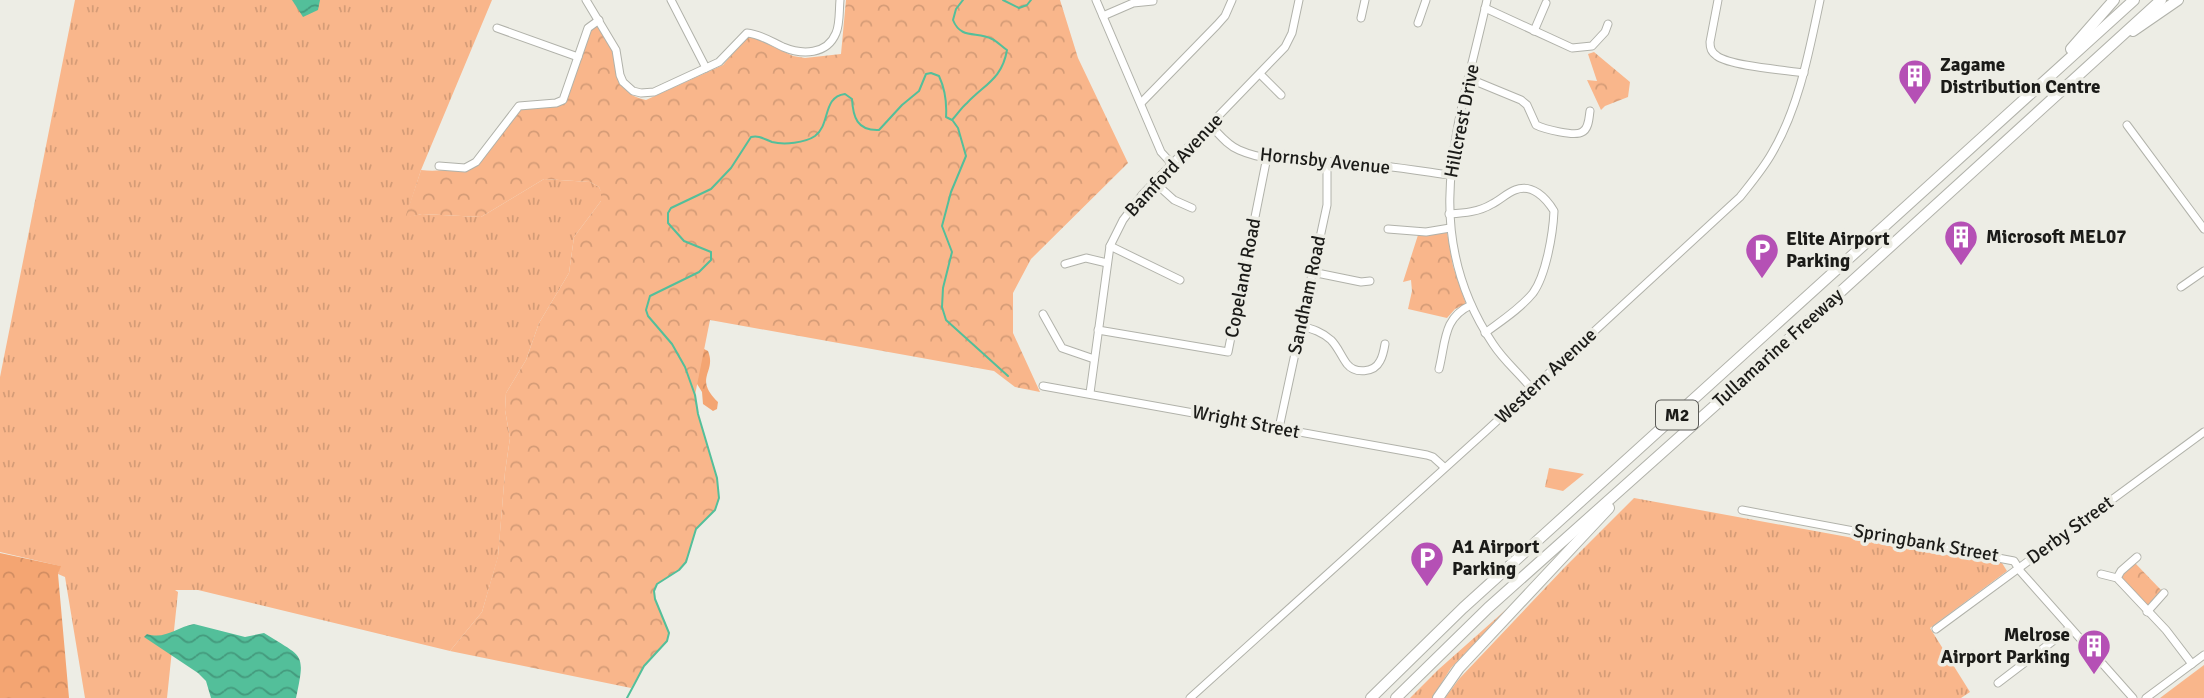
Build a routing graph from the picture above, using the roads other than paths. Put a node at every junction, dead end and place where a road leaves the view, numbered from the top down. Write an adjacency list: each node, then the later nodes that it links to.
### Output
1 (586, 0): 20 (street)
2 (671, 0): 28 (street)
3 (840, 0): 28 (street)
4 (1096, 0): 18 (street)
5 (1232, 0): 33 (street)
6 (1299, 0): 30 (street, Bamford Avenue)
7 (1365, 0): 19 (street)
8 (1426, 0): 21 (street)
9 (1718, 0): 29 (street)
10 (1820, 0): 29 (street, Western Avenue)
11 (2114, 0): 27 (highway)
12 (2134, 0): 27 (highway, Tullamarine Freeway / M2)
13 (2161, 0): 25 (highway, Tullamarine Freeway / M2)
14 (2178, 0): 25 (highway)
15 (1153, 1): 18 (street)
16 (1546, 3): 24 (street)
17 (1486, 4): 24 (street); 31 (street, Hillcrest Drive)
18 (1103, 16): 33 (street)
19 (1361, 18)
20 (599, 20): 26 (street); 28 (street)
21 (1418, 23)
22 (1608, 24): 24 (street)
23 (497, 28): 26 (street)
24 (1534, 31)
25 (2121, 36): 70 (highway, Tullamarine Freeway / M2)
26 (578, 57): 40 (street)
27 (2060, 66): 84 (highway, Tullamarine Freeway / M2)
28 (706, 68)
29 (1804, 73): 65 (street, Western Avenue)
30 (1260, 74): 32 (street); 36 (street, Bamford Avenue)
31 (1470, 79): 34 (street); 41 (street, Hillcrest Drive)
32 (1281, 95)
33 (1141, 103): 39 (street)
34 (1590, 111)
35 (2127, 124): 47 (street)
36 (1210, 125): 37 (street, Hornsby Avenue); 39 (street, Bamford Avenue)
37 (1267, 157): 38 (street, Hornsby Avenue); 59 (street, Copeland Road)
38 (1327, 162): 41 (street, Hornsby Avenue); 52 (street, Sandham Road)
39 (1171, 164): 42 (street, Bamford Avenue)
40 (439, 166)
41 (1450, 175): 44 (street, Hillcrest Drive)
42 (1154, 182): 43 (street); 48 (street, Bamford Avenue)
43 (1192, 208)
44 (1449, 214): 45 (street, Hillcrest Drive); 60 (street)
45 (1450, 228): 46 (street); 56 (street, Hillcrest Drive)
46 (1388, 229)
47 (2204, 229)
48 (1110, 246): 49 (street, Bamford Avenue); 53 (street)
49 (1107, 263): 50 (street); 59 (street, Bamford Avenue)
50 (1065, 264)
51 (2204, 271): 55 (street)
52 (1312, 272): 54 (street); 58 (street, Sandham Road)
53 (1180, 280)
54 (1370, 281)
55 (2181, 287)
56 (1471, 305): 60 (street, Hillcrest Drive); 63 (street)
57 (1043, 314): 62 (street)
58 (1301, 326): 61 (street); 67 (street, Sandham Road)
59 (1098, 330): 62 (street, Bamford Avenue)
60 (1485, 333): 65 (street, Hillcrest Drive)
61 (1385, 344)
62 (1094, 359): 66 (street, Bamford Avenue)
63 (1439, 369)
64 (1043, 386): 66 (street, Wright Street)
65 (1531, 388): 69 (street, Western Avenue)
66 (1090, 393): 67 (street, Wright Street)
67 (1279, 428): 69 (street, Wright Street)
68 (2204, 432): 73 (street, Derby Street)
69 (1444, 467): 83 (street, Western Avenue)
70 (1646, 467): 85 (highway, Tullamarine Freeway / M2); 86 (highway)
71 (1742, 510): 73 (street, Springbank Street)
72 (2137, 557): 75 (street)
73 (2019, 568): 78 (street, Springbank Street); 79 (street, Derby Street)
74 (2101, 574): 75 (street)
75 (2117, 578): 77 (street)
76 (2164, 593): 77 (street)
77 (2147, 612): 81 (street)
78 (2070, 628): 82 (street); 87 (street, Springbank Street)
79 (1936, 629)
80 (2204, 655): 81 (street)
81 (2192, 664): 88 (street)
82 (1998, 683)
83 (1190, 698)
84 (1371, 698)
85 (1397, 698)
86 (1438, 698)
87 (2133, 698)
88 (2146, 698)

